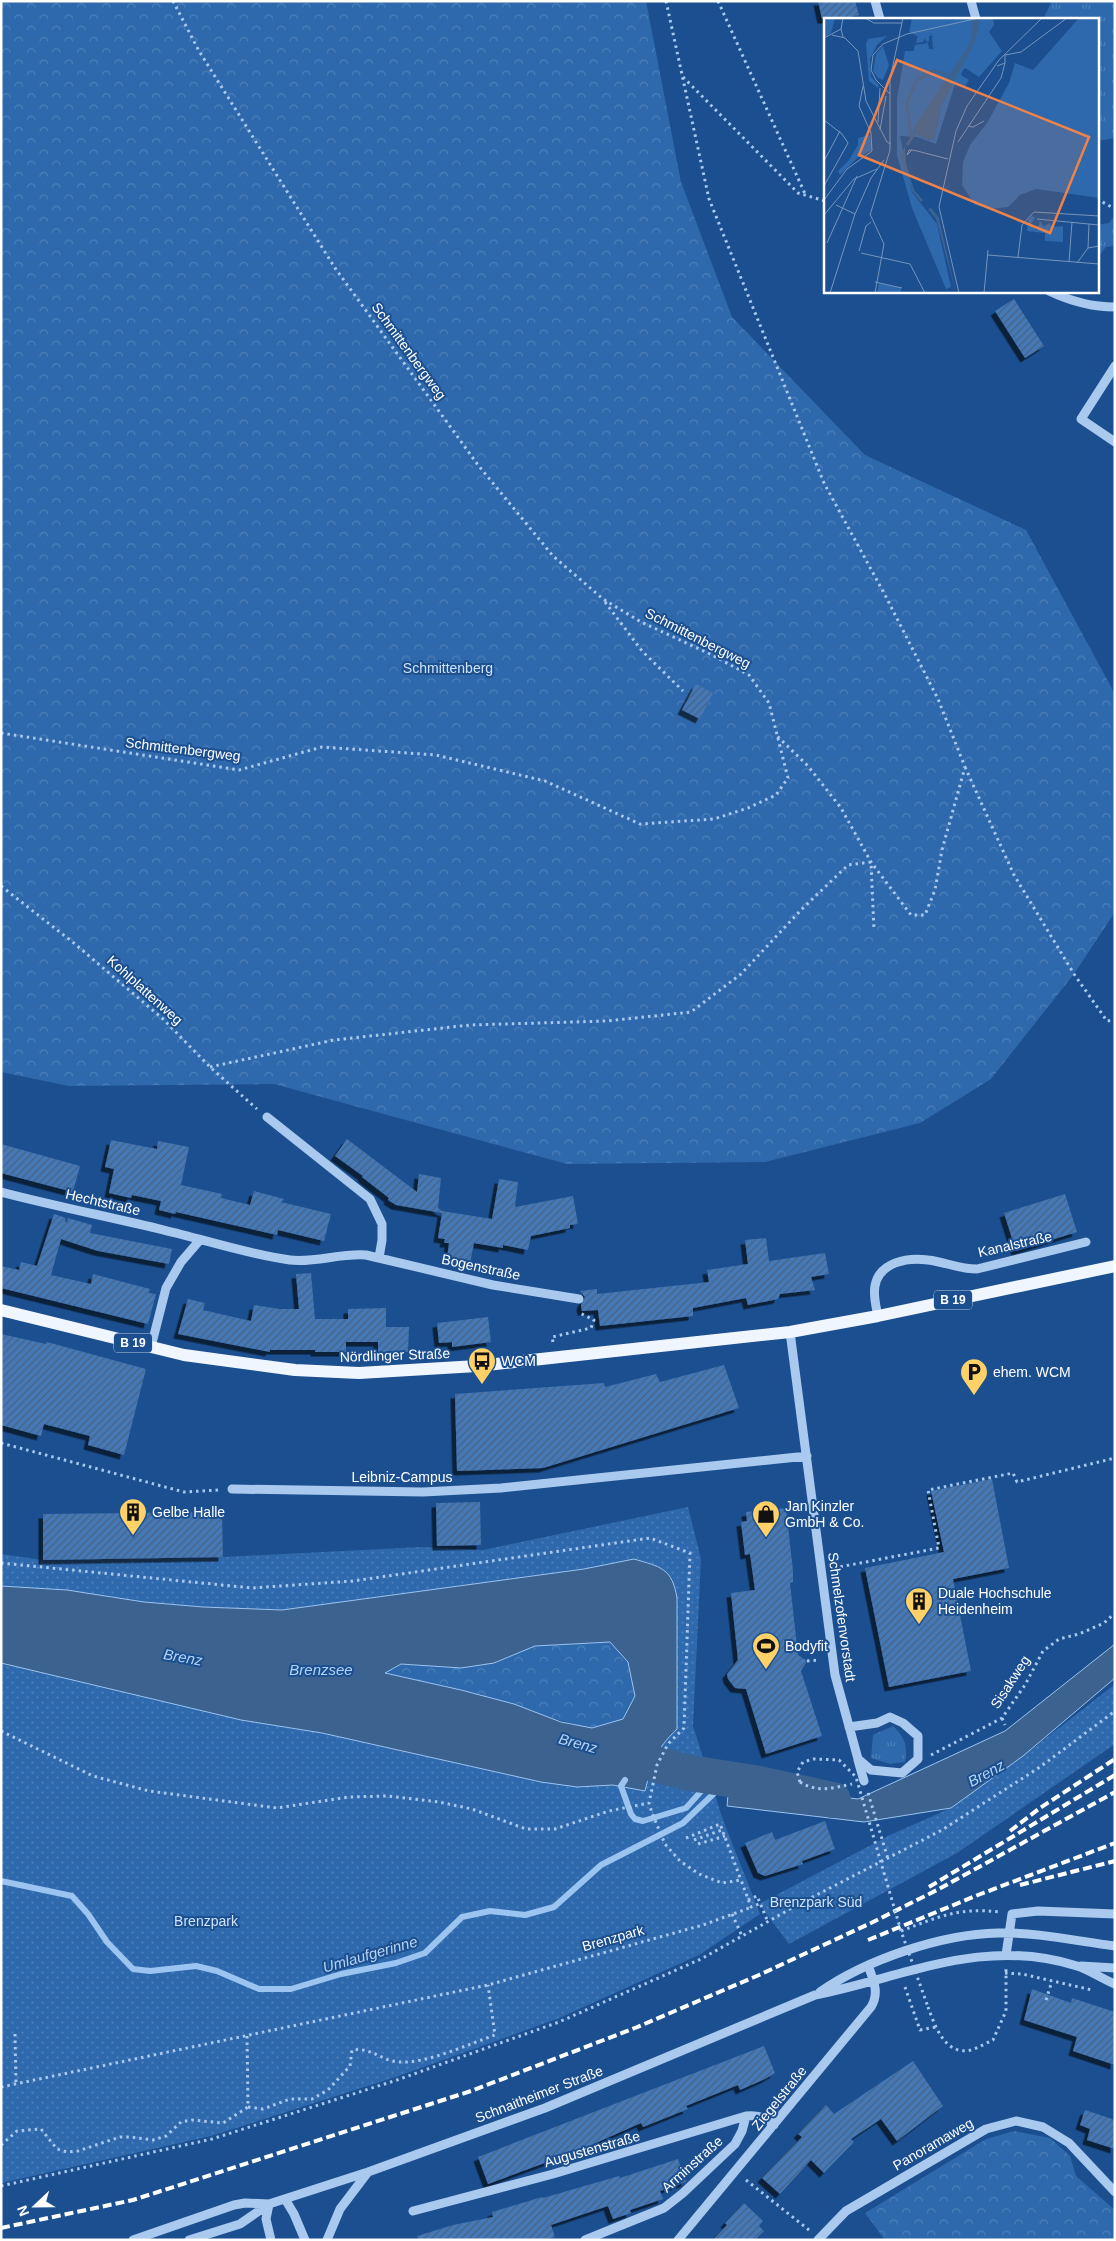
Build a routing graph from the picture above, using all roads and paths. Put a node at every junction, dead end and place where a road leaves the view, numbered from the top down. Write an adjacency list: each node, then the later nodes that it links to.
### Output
1 (173, 1): 17 (path, Schmittenbergweg)
2 (666, 1): 8 (path)
3 (718, 1): 9 (path)
4 (875, 1): 6 (street)
5 (971, 1): 7 (street)
6 (880, 18)
7 (976, 18)
8 (683, 77): 9 (path); 21 (path)
9 (806, 196): 10 (path)
10 (824, 200)
11 (1098, 200): 12 (path)
12 (1115, 209)
13 (1052, 292): 14 (street)
14 (1115, 307)
15 (1115, 366): 16 (street)
16 (1115, 442)
17 (603, 599): 18 (path); 20 (path, Schmittenbergweg)
18 (683, 691)
19 (1, 733): 20 (path, Schmittenbergweg)
20 (777, 735): 22 (path)
21 (965, 766): 22 (path); 25 (path)
22 (871, 862): 24 (path); 26 (path)
23 (1, 886): 26 (path, Kohlplattenweg)
24 (874, 930)
25 (1115, 1020)
26 (210, 1067): 27 (path, Kohlplattenweg)
27 (267, 1117): 31 (street)
28 (1, 1192): 29 (street, Hechtstraße)
29 (199, 1241): 31 (street, Bogenstraße); 39 (street)
30 (1086, 1242): 36 (street, Kanalstraße)
31 (379, 1258): 33 (street, Bogenstraße)
32 (1115, 1266): 36 (main road, B 19)
33 (579, 1299)
34 (1, 1310): 39 (main road, Nördlinger Straße / B 19)
35 (576, 1311): 38 (path)
36 (878, 1316): 37 (main road, B 19)
37 (790, 1332): 39 (main road, Nördlinger Straße / B 19); 41 (street, Schmelzofenvorstadt)
38 (552, 1337)
39 (152, 1347)
40 (1, 1443): 43 (path)
41 (807, 1456): 43 (street, Leibniz-Campus); 47 (street, Schmelzofenvorstadt)
42 (1115, 1458): 44 (path)
43 (232, 1489)
44 (939, 1548): 45 (path); 47 (path)
45 (940, 1553)
46 (1, 1563): 59 (path)
47 (821, 1570): 52 (street, Schmelzofenvorstadt)
48 (1115, 1613): 50 (path, Sisakweg)
49 (1115, 1712): 65 (path)
50 (1002, 1718): 51 (path); 55 (path, Sisakweg)
51 (1005, 1725)
52 (849, 1727): 54 (street, Schmelzofenvorstadt); 55 (street)
53 (1, 1731): 59 (path)
54 (858, 1759): 55 (street); 56 (street, Schmelzofenvorstadt)
55 (918, 1759)
56 (864, 1782)
57 (838, 1787): 73 (path, bridge)
58 (868, 1794): 65 (path)
59 (649, 1803): 66 (path)
60 (722, 1830): 61 (path); 62 (path); 63 (path)
61 (725, 1836): 64 (path); 66 (path)
62 (686, 1838)
63 (694, 1840)
64 (698, 1844)
65 (888, 1860): 72 (path)
66 (741, 1880): 67 (path)
67 (748, 1900): 68 (path); 68 (path)
68 (760, 1904): 70 (path, Brenzpark); 72 (path)
69 (999, 1912): 73 (path)
70 (732, 1914): 75 (path); 85 (path, Brenzpark)
71 (1115, 1914): 74 (street)
72 (768, 1922): 75 (path)
73 (901, 1931): 90 (path, bridge)
74 (1010, 1933): 76 (street, Schnaitheimer Straße); 77 (street); 78 (street, Schnaitheimer Straße)
75 (742, 1936): 101 (path)
76 (1115, 1946)
77 (1006, 1955): 79 (street, Schnaitheimer Straße); 81 (path); 82 (street, Schnaitheimer Straße)
78 (868, 1965): 82 (street, Ziegelstraße); 87 (street, Schnaitheimer Straße)
79 (1078, 1966): 80 (street); 84 (street, Schnaitheimer Straße)
80 (1115, 1968)
81 (1005, 1973): 83 (path); 90 (path)
82 (874, 1981): 87 (street, Schnaitheimer Straße); 97 (street, Ziegelstraße)
83 (1052, 1981): 86 (path); 88 (path)
84 (1115, 1984)
85 (488, 1985): 92 (path, Brenzpark); 95 (path)
86 (1099, 1992)
87 (815, 1996): 99 (street, Schnaitheimer Straße)
88 (1046, 2000)
89 (911, 2004): 90 (path)
90 (936, 2027)
91 (15, 2034): 93 (path)
92 (247, 2035): 93 (path, Brenzpark); 95 (path)
93 (16, 2084): 94 (path, Brenzpark)
94 (1, 2087)
95 (248, 2107): 98 (path)
96 (746, 2116): 97 (street, Augustenstraße); 105 (street, Augustenstraße); 112 (street, Arminstraße)
97 (774, 2126): 100 (street, Ziegelstraße)
98 (1, 2145)
99 (368, 2172): 103 (street, Schnaitheimer Straße); 111 (street)
100 (736, 2172): 106 (path); 113 (street, Ziegelstraße)
101 (1, 2186)
102 (1115, 2192): 114 (street, Panoramaweg)
103 (284, 2199): 104 (street, Schnaitheimer Straße); 110 (street)
104 (269, 2204): 107 (street, Schnaitheimer Straße); 108 (street, Schnaitheimer Straße); 109 (street)
105 (413, 2211)
106 (809, 2230)
107 (133, 2240)
108 (189, 2240)
109 (270, 2240)
110 (305, 2240)
111 (327, 2240)
112 (585, 2240)
113 (678, 2240)
114 (818, 2240)

